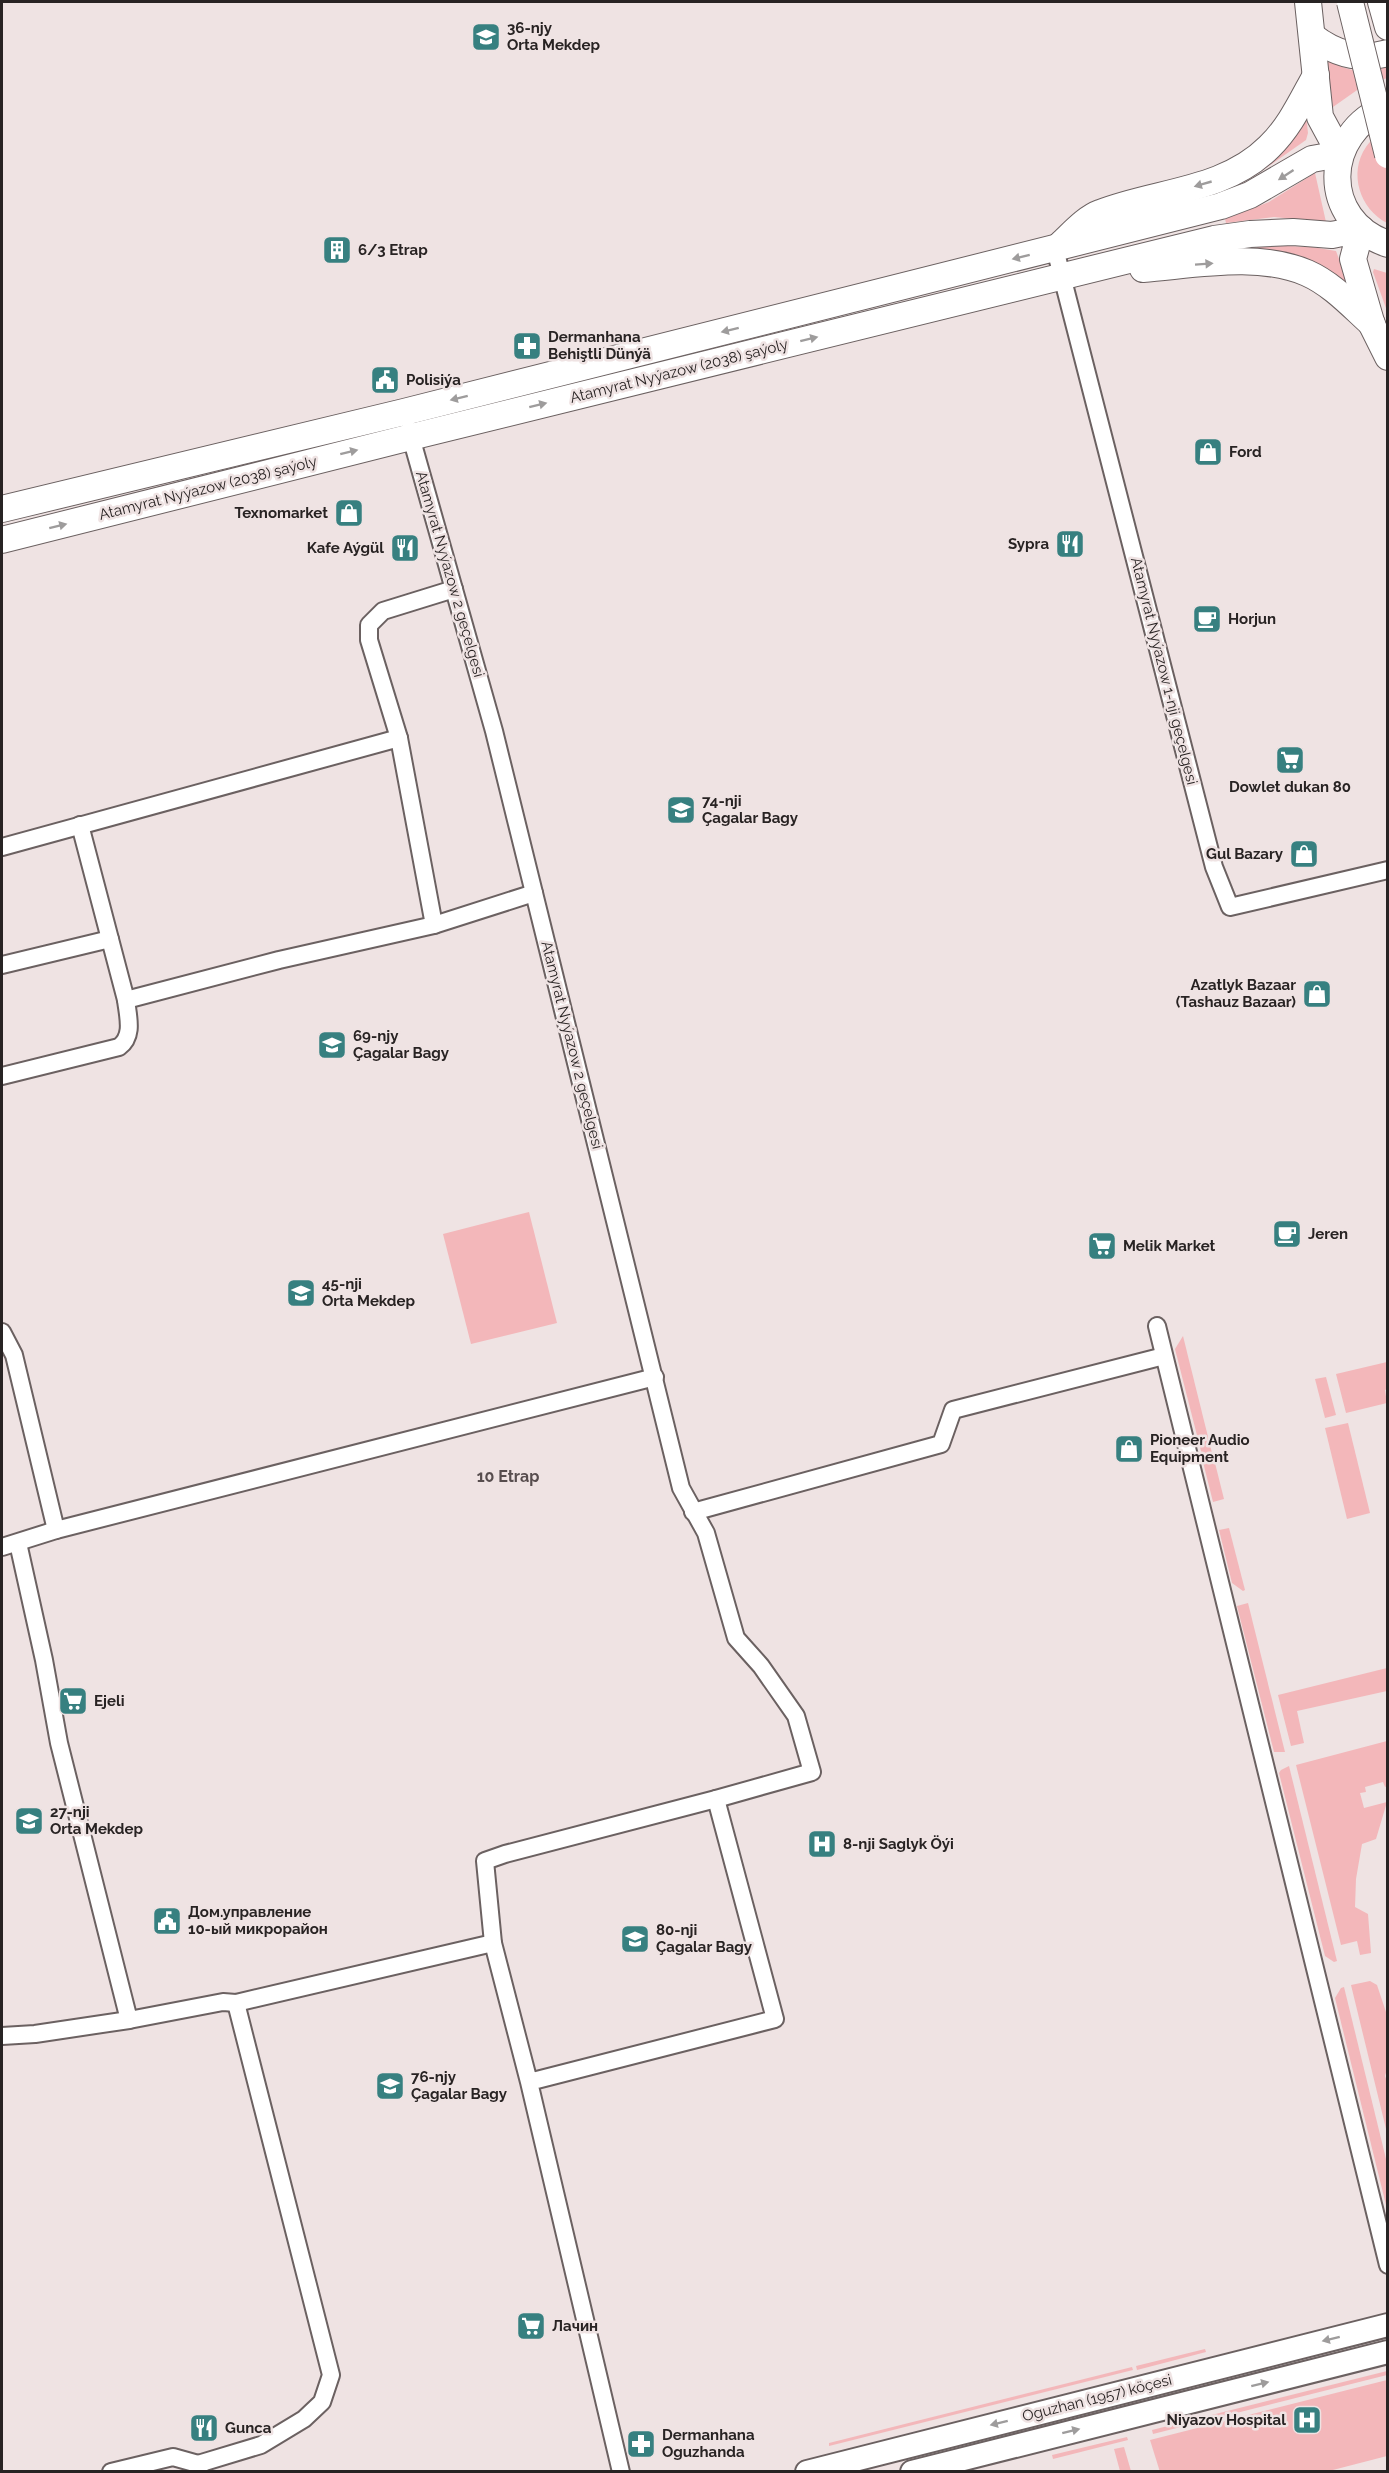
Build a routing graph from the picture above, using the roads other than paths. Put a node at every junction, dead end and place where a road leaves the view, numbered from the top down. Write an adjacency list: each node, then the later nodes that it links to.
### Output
1 (1308, 2): 5 (main road)
2 (1350, 2): 10 (main road, bridge)
3 (1381, 2): 4 (main road)
4 (1388, 27)
5 (1312, 36): 6 (main road); 7 (main road)
6 (1388, 53)
7 (1316, 75): 9 (main road); 13 (main road, one-way to 13)
8 (1388, 107): 9 (main road)
9 (1340, 154): 11 (main road); 13 (main road, Atamyrat Nyýazow (2038) şaýoly, one-way to 13)
10 (1388, 155)
11 (1361, 229): 12 (main road); 14 (main road, Atamyrat Nyýazow (2038) şaýoly); 15 (main road)
12 (1388, 244)
13 (1055, 249): 14 (street); 16 (main road, Atamyrat Nyýazow (2038) şaýoly, one-way to 16)
14 (1062, 276): 15 (main road, one-way to 15); 17 (main road, Atamyrat Nyýazow (2038) şaýoly, one-way to 14); 24 (street, Atamyrat Nyýazow 1-nji geçelgesi)
15 (1383, 342)
16 (404, 412): 17 (street, Atamyrat Nyýazow 2 geçelgesi); 18 (main road, Atamyrat Nyýazow (2038) şaýoly)
17 (411, 437): 19 (main road, Atamyrat Nyýazow (2038) şaýoly, one-way to 17); 20 (street, Atamyrat Nyýazow 2 geçelgesi)
18 (2, 509)
19 (2, 540)
20 (454, 589): 21 (street); 25 (street, Atamyrat Nyýazow 2 geçelgesi)
21 (399, 738): 22 (street); 26 (street)
22 (80, 825): 23 (street); 27 (street)
23 (2, 847)
24 (1388, 870)
25 (534, 893): 26 (street); 34 (street, Atamyrat Nyýazow 2 geçelgesi)
26 (434, 925): 29 (street)
27 (110, 939): 28 (street); 29 (street)
28 (2, 965)
29 (126, 1000): 30 (street)
30 (2, 1076)
31 (1157, 1326): 33 (street)
32 (3, 1339): 36 (street)
33 (1164, 1356): 35 (street); 45 (street)
34 (655, 1377): 35 (street, Atamyrat Nyýazow 2 geçelgesi); 36 (street)
35 (693, 1512): 39 (street, Atamyrat Nyýazow 2 geçelgesi)
36 (56, 1530): 37 (street)
37 (18, 1543): 38 (street); 42 (street)
38 (2, 1547)
39 (716, 1799): 40 (street); 44 (street)
40 (493, 1943): 41 (street); 44 (street)
41 (236, 2002): 42 (street); 48 (street)
42 (129, 2020): 43 (street)
43 (2, 2036)
44 (529, 2082): 50 (street)
45 (1388, 2265)
46 (1388, 2325): 51 (main road, Oguzhan (1957) köçesi, one-way to 51)
47 (1388, 2352): 52 (main road, Oguzhan (1957) köçesi, one-way to 47)
48 (199, 2468): 49 (street)
49 (111, 2472)
50 (621, 2472)
51 (807, 2472)
52 (912, 2472)

